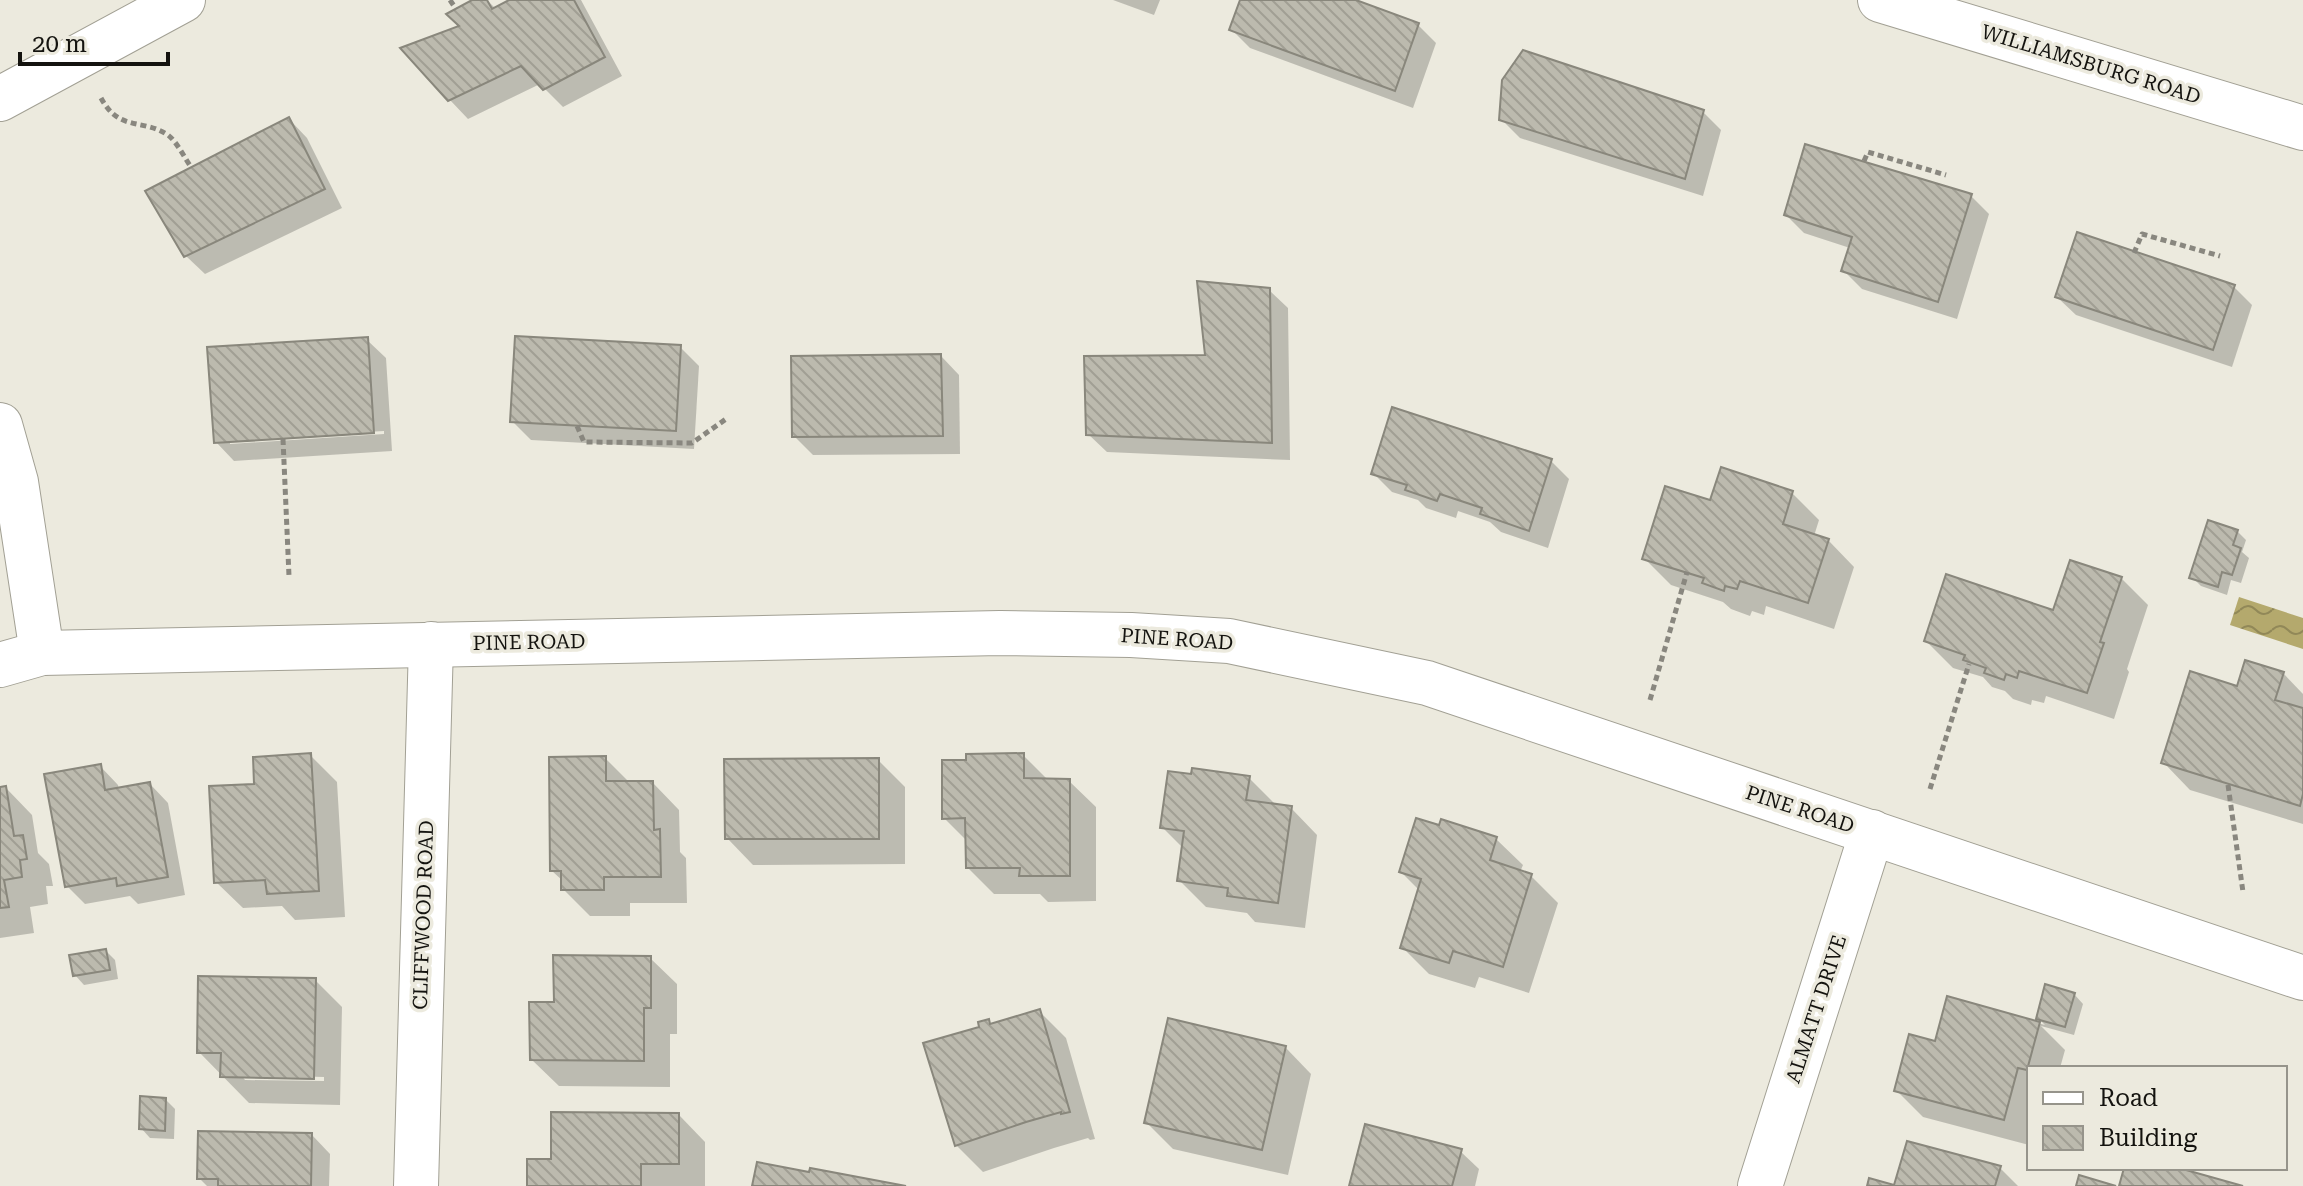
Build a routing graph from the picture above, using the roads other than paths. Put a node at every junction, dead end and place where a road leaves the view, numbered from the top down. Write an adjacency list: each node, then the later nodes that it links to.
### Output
1 (183, 0): 3 (street)
2 (1880, 0): 4 (street, WILLIAMSBURG ROAD)
3 (0, 99)
4 (2303, 128)
5 (0, 425): 7 (street)
6 (431, 644): 7 (street, PINE ROAD); 9 (street, PINE ROAD); 11 (street, CLIFFWOOD ROAD)
7 (42, 653): 8 (street, PINE ROAD)
8 (0, 665)
9 (1872, 832): 10 (street, PINE ROAD); 12 (street, ALMATT DRIVE)
10 (2303, 978)
11 (416, 1186)
12 (1760, 1186)

